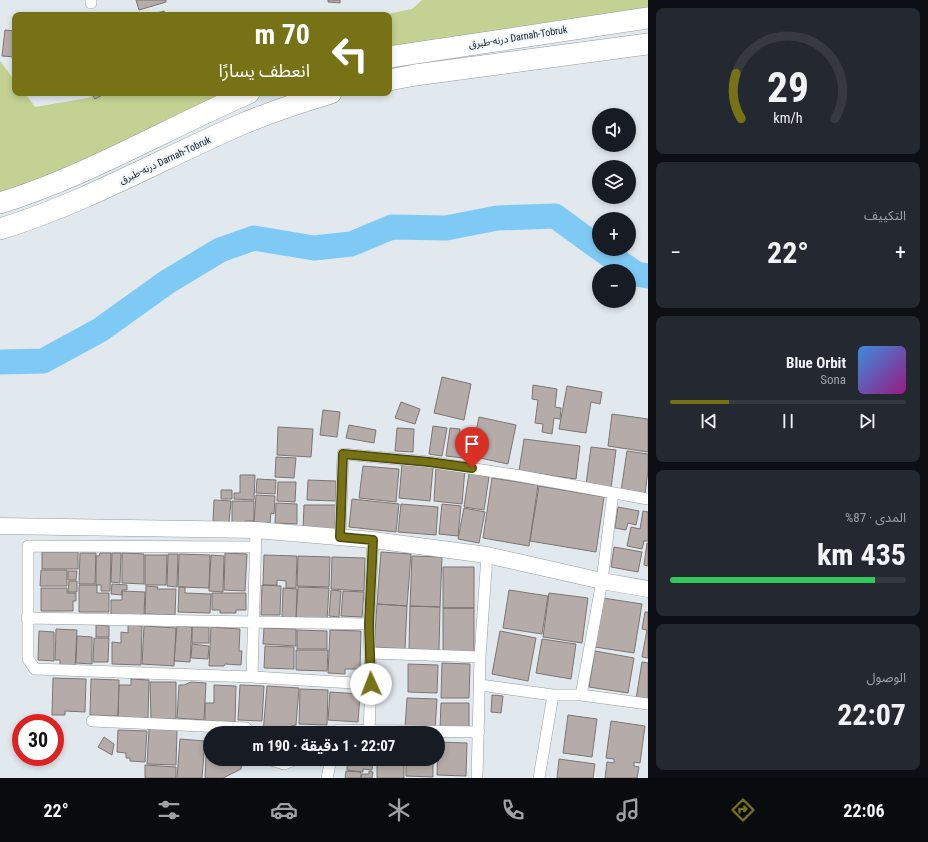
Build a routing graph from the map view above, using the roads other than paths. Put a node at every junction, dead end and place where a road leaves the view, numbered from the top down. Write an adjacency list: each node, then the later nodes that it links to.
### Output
1 (648, 18): 3 (highway, درنه-طبرق Darnah-Tobruk)
2 (648, 44): 4 (highway)
3 (392, 57)
4 (392, 79)
5 (242, 96): 7 (highway)
6 (321, 96): 8 (highway, درنه-طبرق Darnah-Tobruk)
7 (0, 203)
8 (0, 228)
9 (613, 493): 10 (street); 13 (street); 17 (street)
10 (648, 499)
11 (0, 526): 12 (street)
12 (256, 530): 13 (street); 15 (street)
13 (340, 537): 14 (street)
14 (373, 540): 16 (street); 21 (street)
15 (256, 547): 19 (street); 20 (street)
16 (487, 555): 17 (street); 23 (street)
17 (602, 581): 18 (street); 28 (street)
18 (648, 589)
19 (27, 618): 20 (street); 24 (street)
20 (253, 622): 21 (street); 24 (street)
21 (369, 624): 22 (street)
22 (370, 653): 23 (street); 25 (street)
23 (480, 657): 26 (street)
24 (252, 677): 25 (street)
25 (371, 684): 32 (street)
26 (480, 685): 27 (street); 34 (street)
27 (553, 695): 28 (street); 38 (street)
28 (581, 696): 29 (street)
29 (648, 704)
30 (92, 721): 31 (street)
31 (203, 726)
32 (369, 726)
33 (445, 731): 34 (street)
34 (479, 732): 37 (street)
35 (330, 766): 36 (street)
36 (327, 778)
37 (477, 778)
38 (539, 778)

